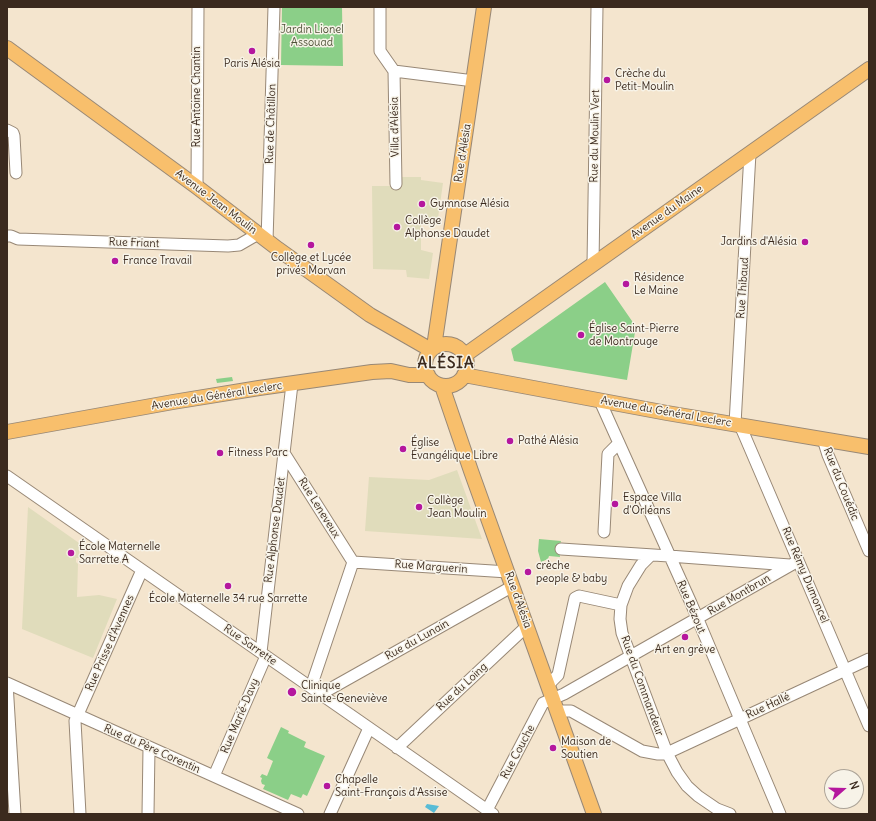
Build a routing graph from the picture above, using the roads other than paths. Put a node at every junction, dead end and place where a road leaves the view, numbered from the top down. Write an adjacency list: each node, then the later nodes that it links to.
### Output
1 (198, 7): 14 (street, Rue Antoine Chantin)
2 (274, 7): 16 (street, Rue de Châtillon)
3 (380, 7): 8 (street)
4 (484, 7): 9 (main road, Rue d'Alésia)
5 (597, 7): 17 (street, Rue du Moulin Vert)
6 (7, 48): 14 (main road, Avenue Jean Moulin)
7 (869, 69): 11 (main road, Avenue du Maine)
8 (394, 71): 9 (street); 13 (street, Villa d'Alésia)
9 (474, 81): 18 (main road, Rue d'Alésia)
10 (7, 130): 12 (street)
11 (750, 153): 17 (main road, Avenue du Maine); 25 (street, Rue Thibaud)
12 (16, 173)
13 (396, 184)
14 (197, 187): 16 (main road, Avenue Jean Moulin)
15 (7, 236): 16 (street, Rue Friant)
16 (262, 237): 18 (main road, Avenue Jean Moulin)
17 (593, 264): 19 (main road, Avenue du Maine)
18 (432, 348): 19 (main road); 20 (main road)
19 (465, 355): 21 (main road)
20 (428, 376): 22 (main road, Avenue du Général Leclerc); 23 (main road)
21 (464, 376): 23 (main road); 24 (main road, Avenue du Général Leclerc)
22 (292, 384): 26 (main road, Avenue du Général Leclerc); 30 (street, Rue Alphonse Daudet)
23 (442, 386): 40 (main road, Rue d'Alésia)
24 (600, 401): 25 (main road, Avenue du Général Leclerc); 28 (street, Rue Bézout)
25 (738, 424): 27 (main road, Avenue du Général Leclerc); 38 (street, Rue Rémy Dumoncel)
26 (7, 432)
27 (823, 439): 29 (main road, Avenue du Général Leclerc); 34 (street, Rue du Couédic)
28 (619, 443): 32 (street); 36 (street, Rue Bézout)
29 (869, 447)
30 (284, 454): 37 (street, Rue Leneveux); 45 (street, Rue Alphonse Daudet)
31 (7, 476): 39 (street, Rue Sarrette)
32 (604, 532)
33 (561, 549): 35 (street)
34 (869, 551)
35 (651, 555): 36 (street); 42 (street, Rue du Commandeur)
36 (669, 556): 38 (street); 43 (street, Rue Bézout)
37 (353, 562): 40 (street, Rue Marguerin); 51 (street)
38 (794, 563): 43 (street, Rue Montbrun); 48 (street, Rue Rémy Dumoncel)
39 (142, 570): 45 (street, Rue Sarrette); 54 (street, Rue Prisse d'Avennes)
40 (508, 572): 41 (main road, Rue d'Alésia)
41 (513, 586): 44 (main road, Rue d'Alésia); 52 (street, Rue du Lunain)
42 (621, 605): 46 (street, Rue du Commandeur); 50 (street)
43 (696, 619): 46 (street, Rue Montbrun); 55 (street, Rue Bézout)
44 (527, 626): 50 (main road, Rue d'Alésia); 59 (street, Rue du Loing)
45 (263, 654): 51 (street, Rue Sarrette); 61 (street, Rue Marié-Davy)
46 (630, 656): 53 (street, Rue Montbrun); 60 (street, Rue du Commandeur)
47 (869, 659): 48 (street, Rue Hallé)
48 (846, 670): 55 (street, Rue Hallé); 56 (street, Rue Rémy Dumoncel)
49 (7, 683): 54 (street, Rue du Père Corentin); 63 (street)
50 (548, 685): 53 (main road, Rue d'Alésia)
51 (311, 687): 52 (street, Rue Sarrette)
52 (321, 694): 57 (street, Rue Sarrette)
53 (555, 705): 60 (street); 62 (street, Rue Couche); 68 (main road, Rue d'Alésia)
54 (78, 715): 58 (street, Rue du Père Corentin); 64 (street, Rue Prisse d'Avennes)
55 (739, 720): 60 (street, Rue Hallé); 70 (street, Rue Bézout)
56 (869, 726)
57 (369, 728): 59 (street, Rue Sarrette); 67 (street)
58 (149, 748): 61 (street, Rue du Père Corentin); 65 (street)
59 (397, 748): 62 (street, Rue Sarrette)
60 (667, 753): 69 (street, Rue du Commandeur)
61 (214, 776): 66 (street, Rue du Père Corentin)
62 (490, 812)
63 (15, 814)
64 (80, 814)
65 (148, 814)
66 (298, 814)
67 (330, 814)
68 (594, 814)
69 (730, 814)
70 (780, 814)

